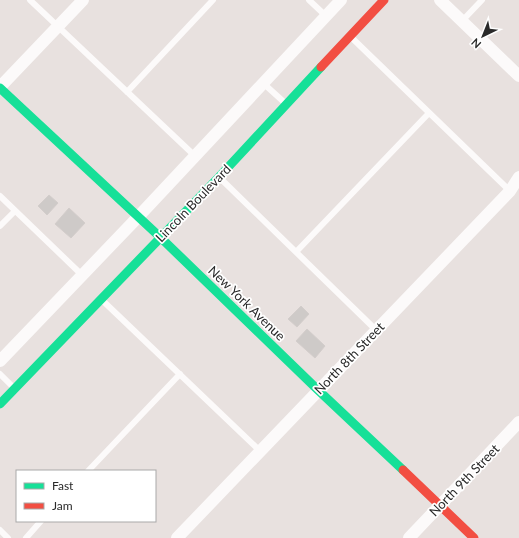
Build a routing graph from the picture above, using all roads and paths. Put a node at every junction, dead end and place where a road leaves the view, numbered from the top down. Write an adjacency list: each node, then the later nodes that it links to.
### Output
1 (30, 0): 11 (lane)
2 (82, 0): 11 (street)
3 (213, 0): 16 (lane)
4 (309, 0): 9 (lane)
5 (341, 0): 9 (street)
6 (384, 0): 12 (street, Lincoln Boulevard)
7 (440, 0): 10 (street)
8 (482, 0): 10 (lane)
9 (326, 16): 14 (street)
10 (462, 21): 13 (street)
11 (58, 26): 15 (street); 16 (lane)
12 (350, 36): 17 (street, Lincoln Boulevard); 18 (lane)
13 (519, 76)
14 (263, 83): 17 (lane); 19 (street)
15 (0, 87): 25 (street, New York Avenue)
16 (127, 92): 19 (lane)
17 (286, 104): 20 (street, Lincoln Boulevard)
18 (430, 113): 22 (lane); 28 (lane)
19 (195, 156): 25 (street)
20 (219, 177): 27 (street, Lincoln Boulevard); 28 (lane)
21 (519, 178): 22 (street, North 8th Street)
22 (510, 191): 31 (street, North 8th Street)
23 (0, 196): 24 (lane)
24 (15, 211): 26 (lane); 29 (lane)
25 (138, 217): 27 (street, New York Avenue); 29 (street)
26 (0, 226)
27 (160, 237): 30 (street, Lincoln Boulevard); 36 (street, New York Avenue)
28 (296, 252): 31 (lane)
29 (82, 275): 32 (street)
30 (101, 299): 34 (lane); 35 (street, Lincoln Boulevard)
31 (376, 330): 36 (street, North 8th Street)
32 (0, 361)
33 (0, 374): 35 (lane)
34 (180, 374): 39 (lane); 40 (lane)
35 (15, 389): 37 (street, Lincoln Boulevard)
36 (318, 390): 39 (street, North 8th Street); 41 (street, New York Avenue)
37 (0, 404)
38 (519, 422): 41 (street, North 9th Street)
39 (260, 451): 46 (street, North 8th Street)
40 (89, 470)
41 (440, 506): 47 (street, North 9th Street); 48 (street, New York Avenue)
42 (41, 522): 45 (lane)
43 (0, 530): 44 (lane)
44 (8, 538)
45 (26, 538)
46 (176, 538)
47 (409, 538)
48 (474, 538)

